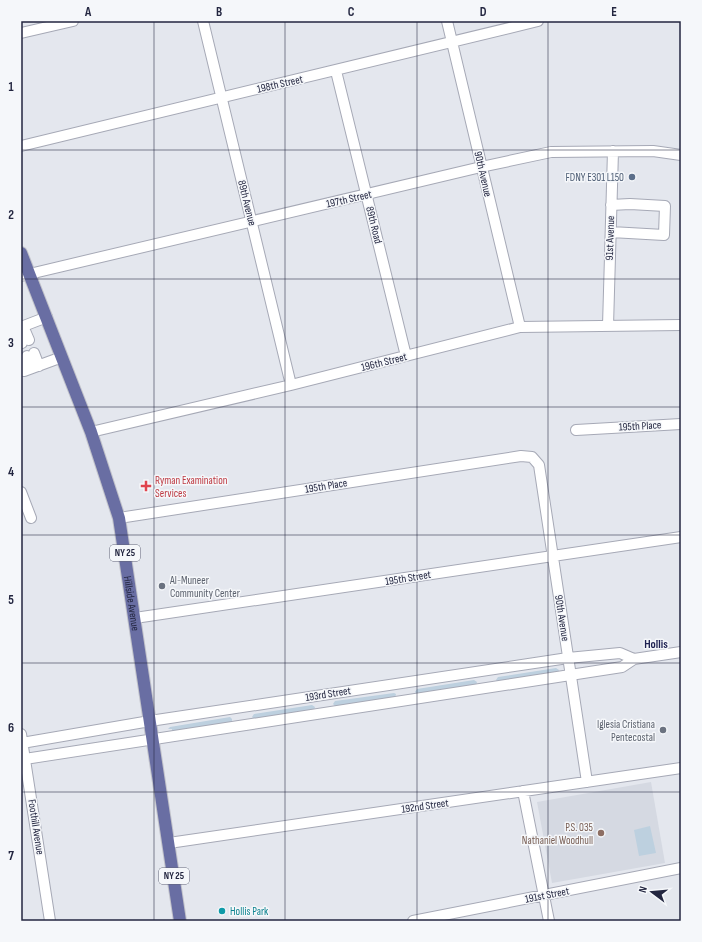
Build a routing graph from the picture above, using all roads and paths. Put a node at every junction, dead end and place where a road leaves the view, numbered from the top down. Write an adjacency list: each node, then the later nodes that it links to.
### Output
1 (72, 21): 5 (street)
2 (203, 21): 8 (street, 89th Avenue)
3 (447, 21): 6 (street, 90th Avenue)
4 (538, 21): 6 (street, 198th Street)
5 (21, 33)
6 (452, 42): 7 (street, 198th Street); 14 (street, 90th Avenue)
7 (336, 71): 8 (street, 198th Street); 15 (street, 89th Road)
8 (222, 98): 9 (street, 198th Street); 17 (street, 89th Avenue)
9 (21, 146)
10 (613, 151): 11 (street, 197th Street); 14 (street, 197th Street); 16 (street, 91st Avenue)
11 (633, 152): 12 (street, 197th Street); 13 (street)
12 (681, 155)
13 (632, 163)
14 (481, 166): 15 (street, 197th Street); 25 (street, 90th Avenue)
15 (367, 195): 17 (street, 197th Street); 27 (street, 89th Road)
16 (611, 204): 18 (street, 91st Avenue); 18 (street)
17 (252, 222): 20 (street, 197th Street); 31 (street, 89th Avenue)
18 (611, 232): 24 (street, 91st Avenue)
19 (21, 253): 20 (main road, Hillside Avenue / NY 25)
20 (25, 275): 21 (main road, Hillside Avenue / NY 25)
21 (47, 317): 23 (street); 29 (main road, Hillside Avenue / NY 25)
22 (681, 325): 24 (street, 196th Street)
23 (22, 326): 26 (street)
24 (608, 326): 25 (street, 196th Street)
25 (520, 327): 27 (street, 196th Street)
26 (24, 341)
27 (406, 356): 31 (street, 196th Street)
28 (27, 357): 30 (street); 30 (street)
29 (62, 357): 30 (street); 34 (main road, Hillside Avenue / NY 25)
30 (35, 367)
31 (291, 385): 34 (street, 196th Street)
32 (681, 424): 33 (street, 195th Place)
33 (576, 430)
34 (91, 432): 38 (main road, Hillside Avenue / NY 25)
35 (532, 457): 38 (street, 195th Place); 40 (street, 90th Avenue)
36 (21, 492): 37 (street)
37 (32, 518)
38 (119, 518): 41 (main road, Hillside Avenue / NY 25)
39 (681, 537): 40 (street, 195th Street)
40 (552, 556): 41 (street, 195th Street); 43 (street, 90th Avenue)
41 (135, 618): 53 (main road, Hillside Avenue / NY 25)
42 (681, 652): 44 (street, 193rd Street)
43 (568, 658): 44 (street, 193rd Street); 45 (street, 193rd Street); 46 (street, 90th Avenue)
44 (634, 659): 46 (street, 193rd Street)
45 (485, 671): 47 (street, 193rd Street); 48 (street)
46 (571, 675): 48 (street, 193rd Street); 61 (street, 90th Avenue)
47 (408, 682): 49 (street, 193rd Street); 50 (street)
48 (488, 688): 50 (street, 193rd Street)
49 (324, 695): 51 (street, 193rd Street); 52 (street)
50 (411, 699): 52 (street, 193rd Street)
51 (241, 708): 53 (street, 193rd Street); 54 (street)
52 (328, 712): 54 (street, 193rd Street)
53 (150, 721): 55 (street, 193rd Street); 57 (main road, Hillside Avenue / NY 25)
54 (245, 725): 57 (street, 193rd Street)
55 (83, 733): 56 (street, 193rd Street); 58 (street)
56 (22, 738): 59 (street, Foothill Avenue)
57 (153, 738): 58 (street, 193rd Street); 63 (main road, Hillside Avenue / NY 25)
58 (84, 748): 59 (street, 193rd Street)
59 (25, 758): 66 (street, Foothill Avenue)
60 (681, 768): 61 (street, 192nd Street)
61 (587, 782): 62 (street, 192nd Street)
62 (523, 791): 63 (street, 192nd Street); 65 (street)
63 (169, 843): 67 (main road, Hillside Avenue / NY 25)
64 (681, 868): 65 (street, 191st Street)
65 (544, 896): 68 (street, 191st Street); 69 (street)
66 (50, 921)
67 (180, 921)
68 (413, 921)
69 (548, 921)

